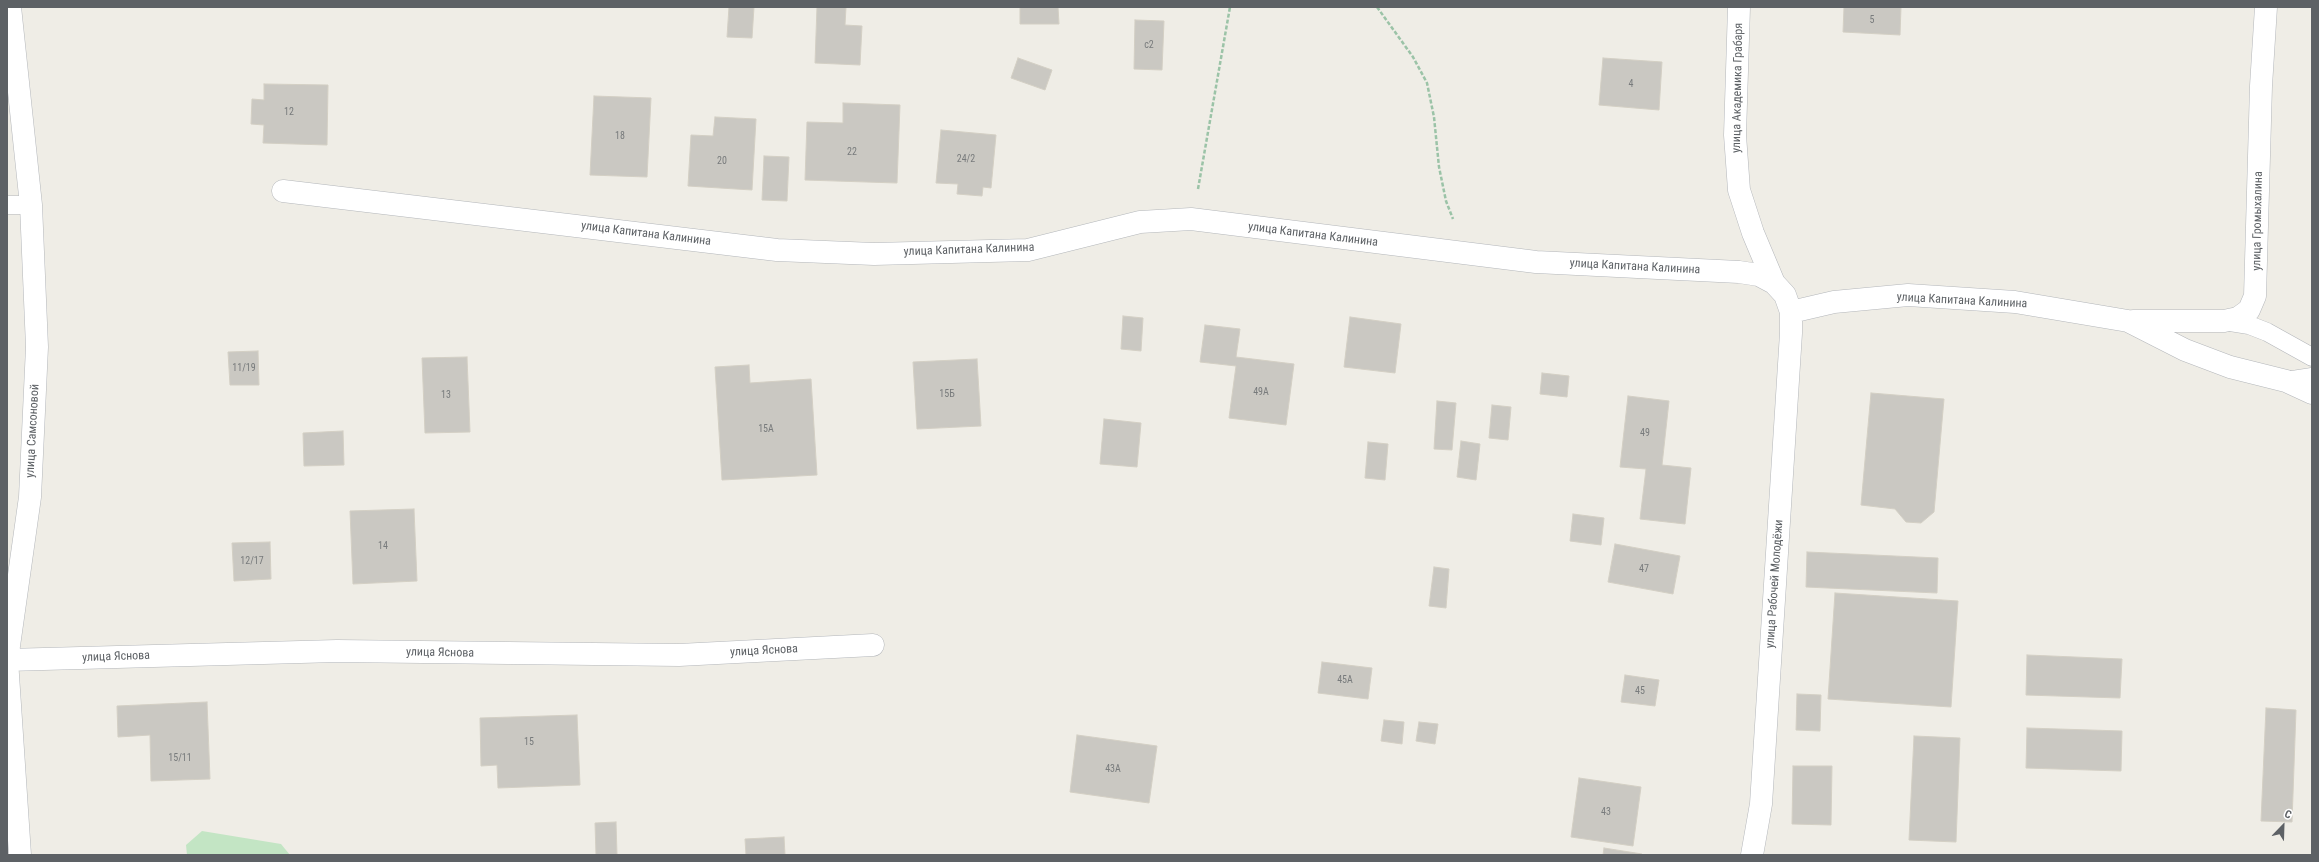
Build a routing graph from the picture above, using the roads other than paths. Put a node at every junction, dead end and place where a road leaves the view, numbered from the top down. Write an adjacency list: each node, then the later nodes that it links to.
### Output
1 (10, 7): 6 (street, улица Самсоновой)
2 (1739, 7): 7 (street, улица Академика Грабаря)
3 (2266, 7): 10 (street, улица Громыхалина)
4 (283, 191): 7 (street, улица Капитана Калинина)
5 (7, 205): 6 (lane)
6 (30, 205): 16 (street, улица Самсоновой)
7 (1774, 283): 8 (street, улица Капитана Калинина)
8 (1790, 312): 9 (street, улица Капитана Калинина); 18 (street, улица Рабочей Молодёжи)
9 (2128, 321): 10 (street, улица Громыхалина); 13 (street, улица Капитана Калинина)
10 (2224, 321): 11 (lane)
11 (2312, 357)
12 (2312, 377): 13 (lane)
13 (2286, 381): 14 (street, улица Капитана Калинина)
14 (2312, 393)
15 (873, 645): 16 (street, улица Яснова)
16 (7, 660): 17 (street, улица Самсоновой)
17 (20, 855)
18 (1752, 855)

